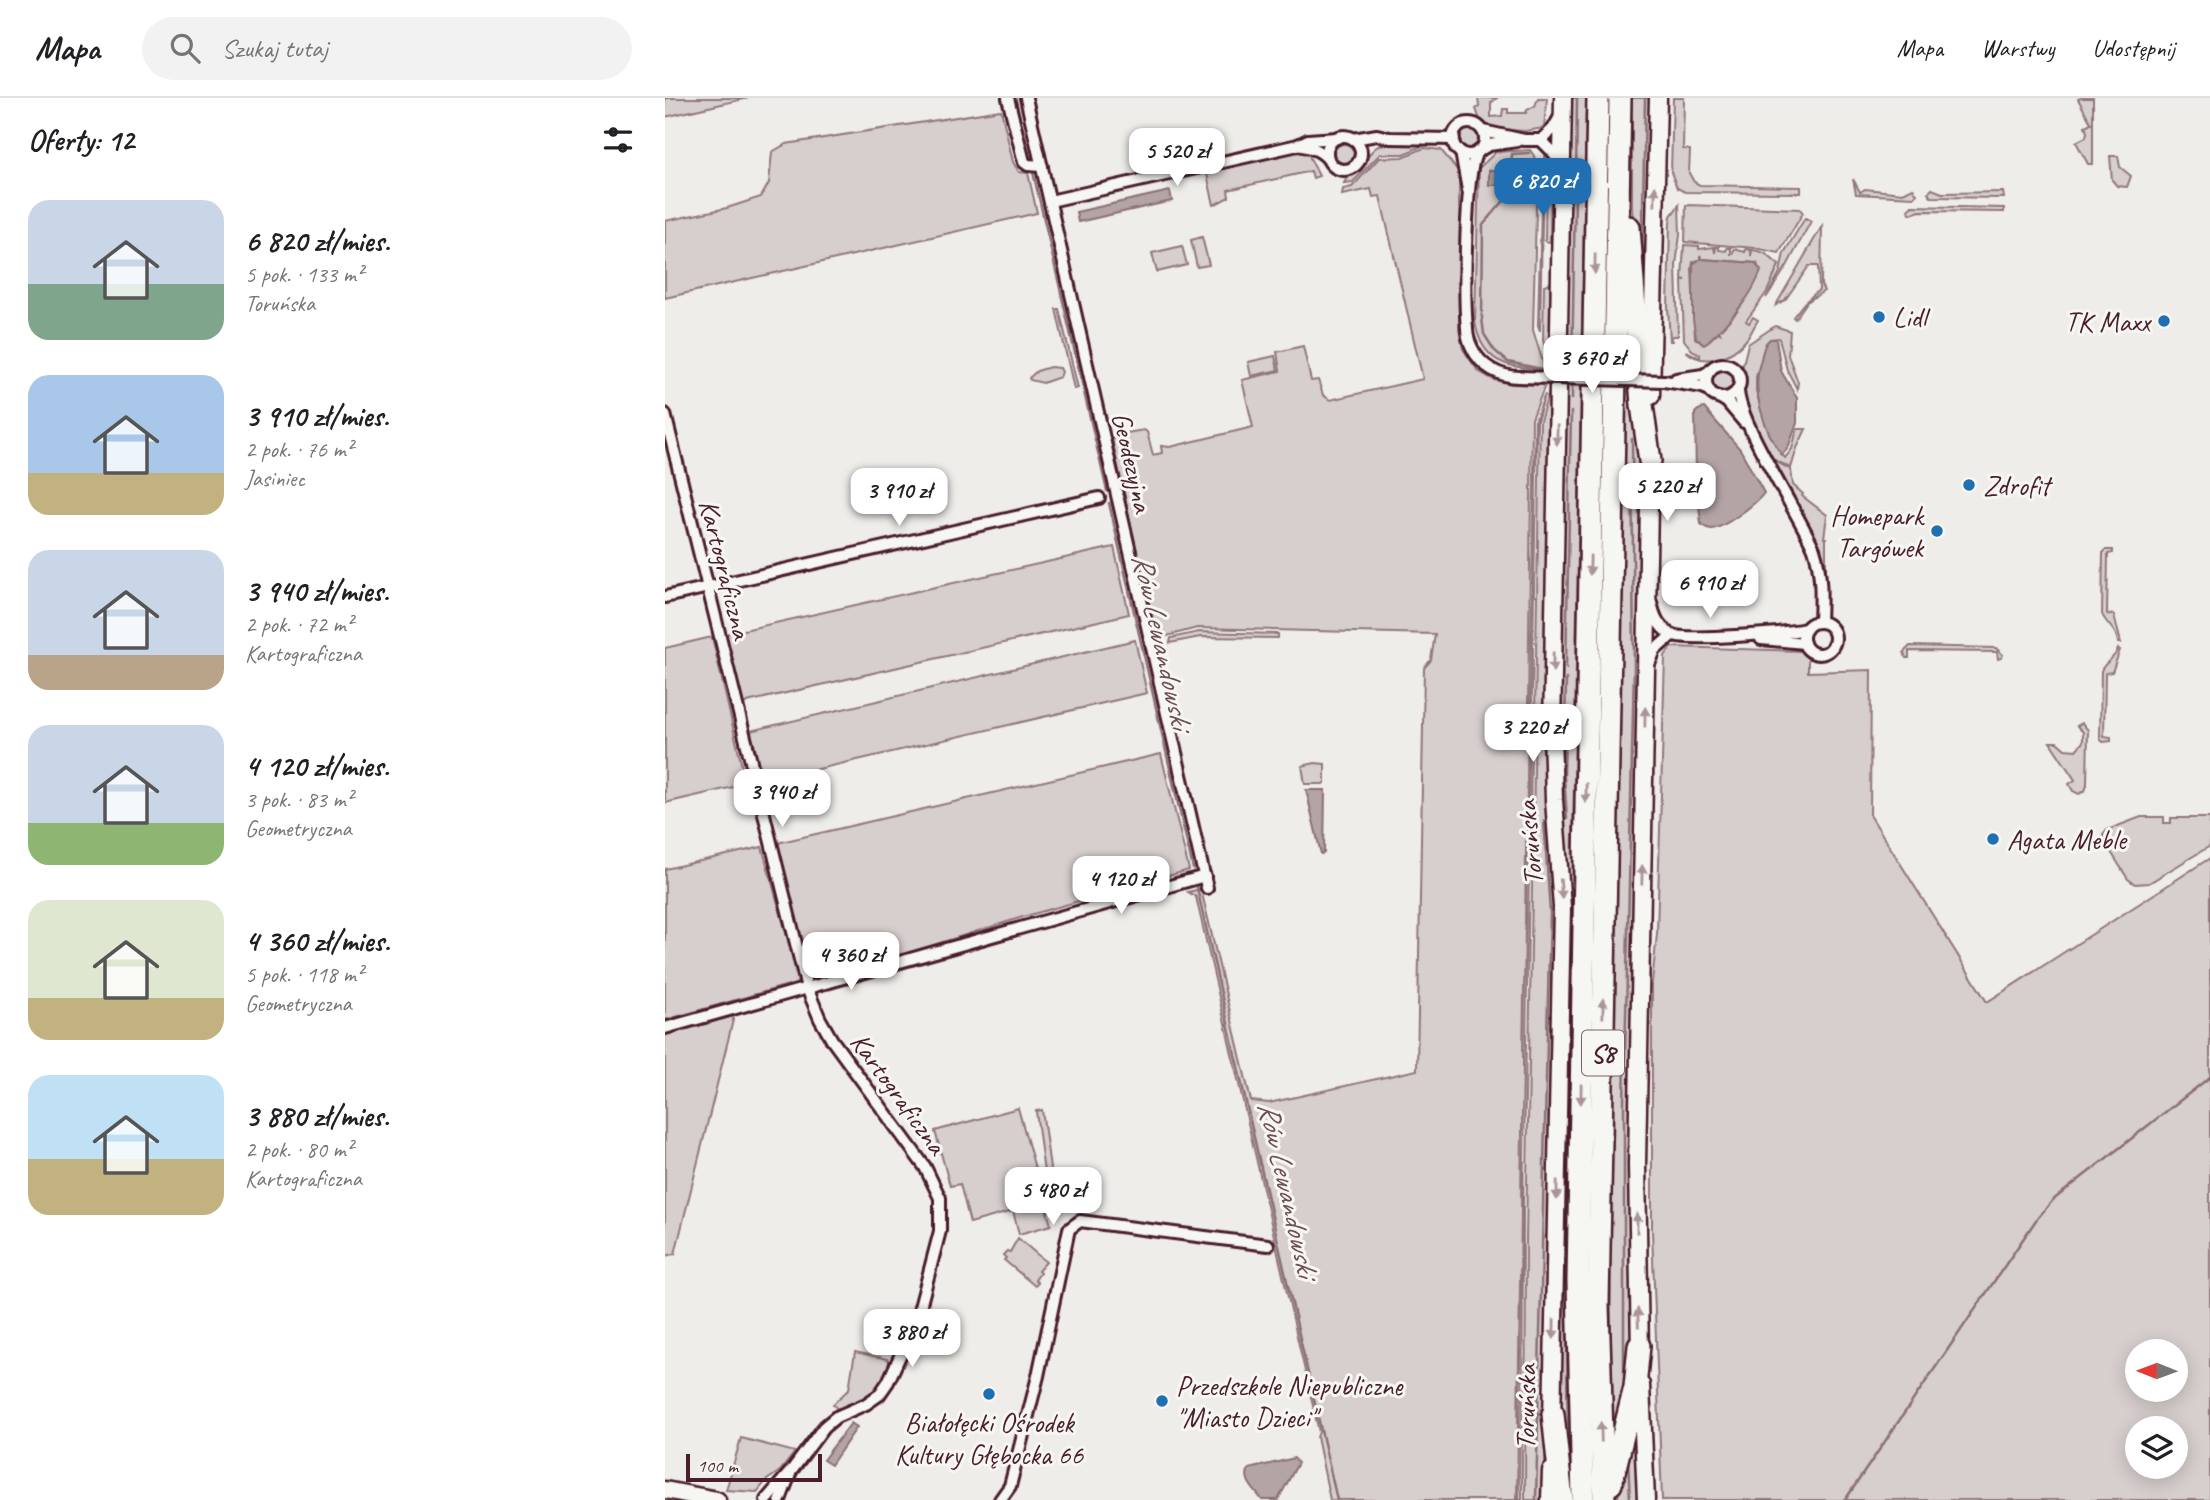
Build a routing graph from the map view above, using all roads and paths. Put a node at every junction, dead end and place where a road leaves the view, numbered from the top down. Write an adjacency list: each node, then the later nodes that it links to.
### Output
1 (1008, 98): 20 (street)
2 (1026, 98): 20 (street, Geodezyjna)
3 (1598, 98): 57 (highway, Toruńska / S8, one-way to 57)
4 (1620, 98): 7 (highway, S8)
5 (1658, 98): 30 (main road, one-way to 5)
6 (1563, 105): 14 (street); 21 (main road, Toruńska)
7 (1620, 125): 30 (highway); 58 (highway, S8, one-way to 7)
8 (1483, 131): 12 (street); 13 (street); 16 (street)
9 (1337, 138): 11 (street); 15 (street); 19 (street)
10 (1389, 138): 11 (street); 12 (street); 18 (street)
11 (1353, 139): 18 (street)
12 (1454, 139): 17 (street)
13 (1524, 139): 14 (street); 16 (street)
14 (1541, 140): 21 (street)
15 (1298, 145): 19 (street); 23 (street)
16 (1479, 151): 17 (street); 22 (street)
17 (1461, 152): 22 (street)
18 (1361, 155): 19 (street)
19 (1328, 159)
20 (1042, 166): 23 (street, Geodezyjna)
21 (1562, 168): 47 (main road, Toruńska, one-way to 47)
22 (1468, 190): 25 (street, bridge)
23 (1050, 201): 41 (street, Geodezyjna)
24 (1710, 371): 25 (street); 26 (street); 27 (street)
25 (1664, 380): 27 (street)
26 (1738, 389): 27 (street); 29 (street)
27 (1715, 394): 29 (street)
28 (665, 414): 33 (street, Kartograficzna)
29 (1752, 431): 35 (street)
30 (1650, 461): 32 (main road)
31 (1100, 498): 33 (street)
32 (1648, 584): 37 (street); 40 (main road)
33 (707, 588): 34 (street); 43 (street, Kartograficzna)
34 (665, 597)
35 (1820, 622): 36 (street); 39 (street)
36 (1806, 629): 38 (street); 39 (street)
37 (1672, 635): 38 (street); 40 (street)
38 (1748, 636): 39 (street)
39 (1804, 643)
40 (1646, 682): 46 (main road, one-way to 40)
41 (1205, 876): 42 (street, Geodezyjna); 43 (street)
42 (1207, 888)
43 (807, 988): 44 (street); 48 (street, Kartograficzna)
44 (665, 1028)
45 (1268, 1245): 54 (street)
46 (1639, 1346): 58 (highway); 59 (main road)
47 (1553, 1414): 55 (main road, Toruńska); 56 (highway)
48 (792, 1470): 52 (street, Kartograficzna); 53 (street, Kartograficzna)
49 (665, 1490): 50 (main road)
50 (689, 1498): 51 (main road)
51 (717, 1500)
52 (766, 1500)
53 (780, 1500)
54 (1000, 1500)
55 (1550, 1500)
56 (1562, 1500)
57 (1583, 1500)
58 (1606, 1500)
59 (1646, 1500)

